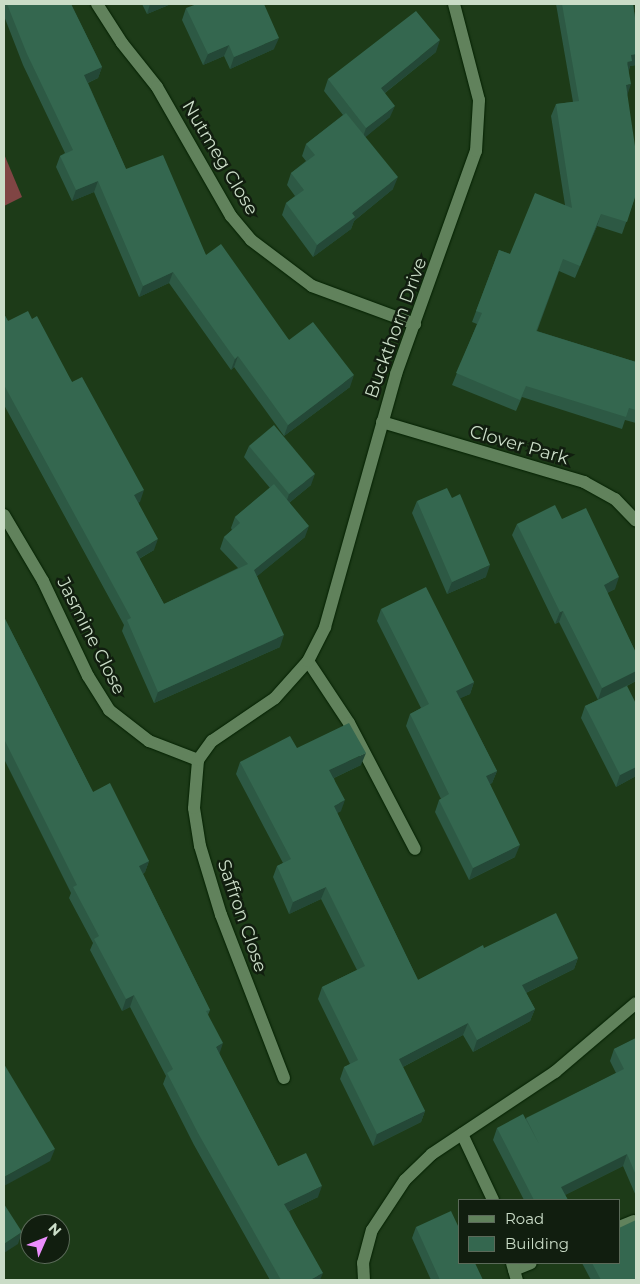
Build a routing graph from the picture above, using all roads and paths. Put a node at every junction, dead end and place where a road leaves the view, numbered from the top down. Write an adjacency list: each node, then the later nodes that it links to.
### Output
1 (97, 4): 3 (street, Nutmeg Close)
2 (454, 4): 3 (street, Buckthorn Drive)
3 (415, 324): 4 (street, Buckthorn Drive)
4 (382, 422): 6 (street, Clover Park); 7 (street, Buckthorn Drive)
5 (4, 515): 8 (street, Jasmine Close)
6 (636, 521)
7 (308, 661): 8 (street, Buckthorn Drive); 9 (street)
8 (198, 760): 11 (street, Saffron Close)
9 (415, 849)
10 (636, 1003): 12 (street)
11 (284, 1078)
12 (462, 1134): 13 (street); 18 (street)
13 (492, 1199)
14 (634, 1221): 15 (street)
15 (620, 1227)
16 (529, 1264): 17 (street)
17 (514, 1271)
18 (364, 1280)

